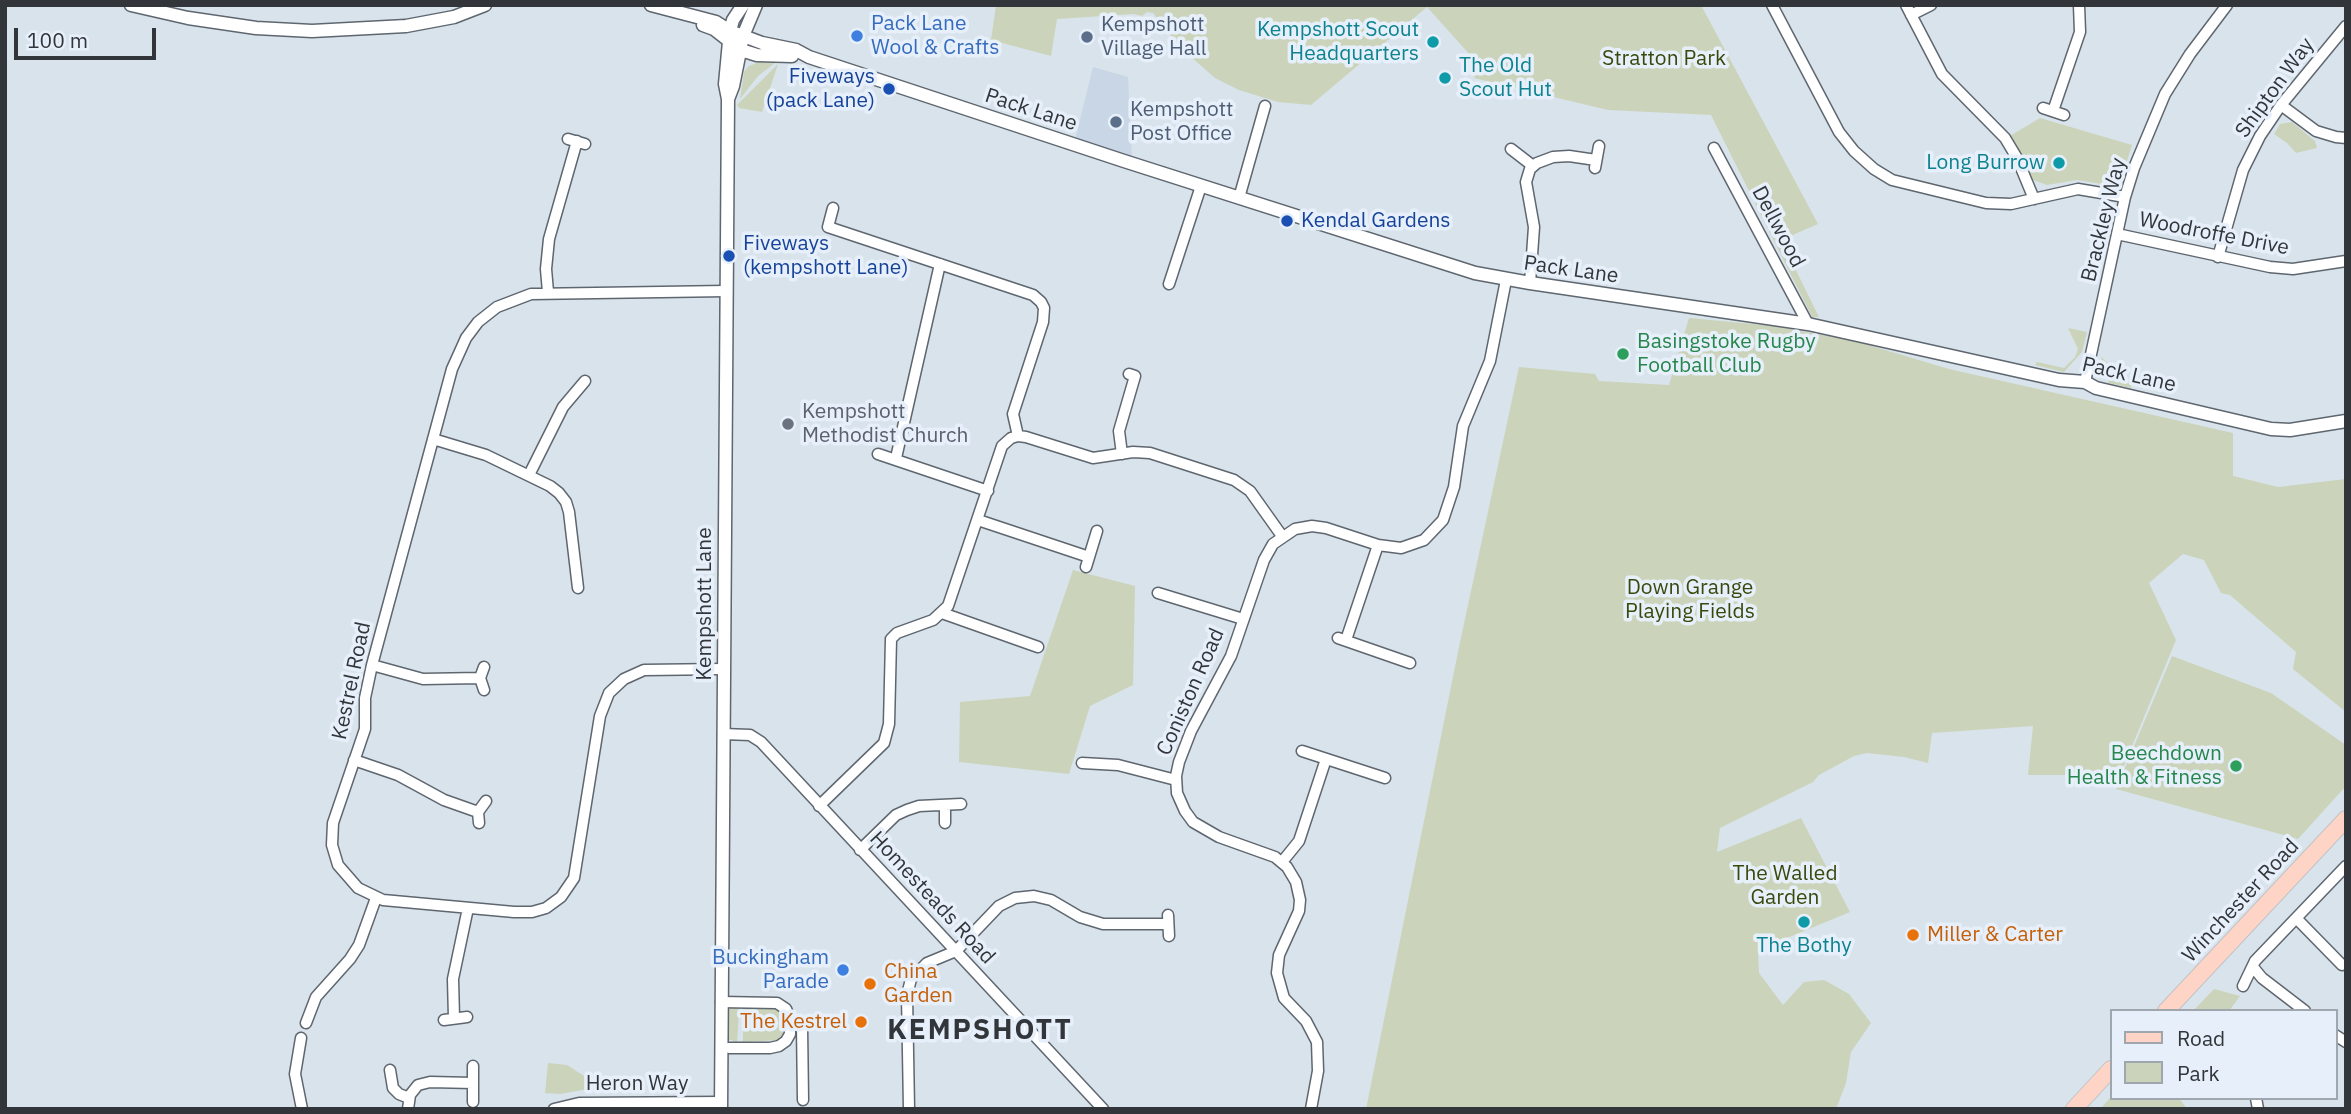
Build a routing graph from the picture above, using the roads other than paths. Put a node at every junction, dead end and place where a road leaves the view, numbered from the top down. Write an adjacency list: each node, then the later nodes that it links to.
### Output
1 (131, 5): 2 (street)
2 (485, 5)
3 (651, 5): 12 (street, Pack Lane)
4 (743, 5): 12 (street)
5 (756, 5): 13 (street, Kempshott Lane)
6 (1772, 5): 29 (street)
7 (1931, 5): 10 (street)
8 (2079, 5): 19 (street)
9 (2227, 5): 27 (street, Brackley Way)
10 (1909, 10): 29 (street)
11 (2346, 26): 17 (street, Shipton Way)
12 (729, 36): 13 (street, Pack Lane); 14 (street, Pack Lane); 16 (street, Kempshott Lane)
13 (743, 36): 14 (street, Kempshott Lane); 15 (street, Pack Lane)
14 (741, 50): 15 (street, Pack Lane); 16 (street, Kempshott Lane)
15 (809, 57): 26 (street, Pack Lane)
16 (728, 99): 38 (street, Kempshott Lane)
17 (2281, 105): 20 (street); 32 (street, Shipton Way)
18 (1265, 106): 28 (street)
19 (2053, 111)
20 (2346, 138)
21 (576, 141): 39 (street)
22 (1599, 146): 25 (street)
23 (1714, 148): 40 (street, Dellwood)
24 (1511, 150): 25 (street)
25 (1533, 166): 36 (street)
26 (1201, 186): 28 (street, Pack Lane); 37 (street)
27 (2125, 197): 29 (street); 31 (street, Brackley Way)
28 (1239, 198): 35 (street, Pack Lane)
29 (2034, 199)
30 (834, 208): 34 (street)
31 (2118, 234): 32 (street, Woodroffe Drive); 43 (street, Brackley Way)
32 (2218, 257): 33 (street, Woodroffe Drive)
33 (2346, 261)
34 (940, 264): 45 (street); 49 (street)
35 (1506, 280): 36 (street, Pack Lane); 55 (street)
36 (1530, 283): 40 (street, Pack Lane)
37 (1169, 284)
38 (726, 291): 39 (street, Kestrel Road); 63 (street, Kempshott Lane)
39 (548, 292): 46 (street, Kestrel Road)
40 (1808, 324): 43 (street, Pack Lane)
41 (1129, 374): 48 (street)
42 (578, 382): 50 (street)
43 (2085, 382): 44 (street, Pack Lane)
44 (2346, 421)
45 (1018, 436): 48 (street); 51 (street)
46 (433, 439): 50 (street); 62 (street, Kestrel Road)
47 (878, 454): 49 (street)
48 (1122, 454): 54 (street)
49 (896, 458): 51 (street)
50 (529, 475): 56 (street)
51 (988, 491): 52 (street)
52 (978, 520): 53 (street); 58 (street)
53 (1097, 531)
54 (1282, 536): 55 (street); 59 (street, Coniston Road)
55 (1378, 545): 61 (street)
56 (579, 590)
57 (1158, 592): 59 (street, Coniston Road)
58 (942, 613): 60 (street); 75 (street)
59 (1244, 619): 71 (street, Coniston Road)
60 (1039, 647)
61 (1410, 663)
62 (372, 665): 64 (street); 68 (street, Kestrel Road)
63 (724, 669): 65 (street, Kempshott Lane); 82 (street, Kestrel Road)
64 (484, 690)
65 (723, 734): 75 (street, Homesteads Road); 90 (street, Kempshott Lane)
66 (1303, 751): 67 (street)
67 (1326, 759): 70 (street); 79 (street)
68 (354, 760): 72 (street); 81 (street, Kestrel Road)
69 (1088, 767): 71 (street, Coniston Road)
70 (1377, 778)
71 (1176, 780): 79 (street, Coniston Road)
72 (486, 801)
73 (961, 804): 74 (street)
74 (944, 805): 77 (street); 78 (street)
75 (819, 806): 78 (street, Homesteads Road)
76 (2346, 819): 91 (main road, Winchester Road)
77 (945, 822)
78 (860, 850): 85 (street, Homesteads Road)
79 (1282, 862): 110 (street)
80 (2346, 866): 83 (street)
81 (376, 898): 82 (street, Kestrel Road); 94 (street)
82 (468, 908): 93 (street)
83 (2297, 919): 86 (street); 87 (street)
84 (1168, 925): 85 (street)
85 (956, 951): 108 (street); 109 (street, Homesteads Road)
86 (2344, 963): 88 (street)
87 (2253, 967): 89 (street); 92 (street)
88 (2332, 974)
89 (2243, 986)
90 (721, 1002): 95 (street); 105 (street, Kempshott Lane)
91 (2168, 1009)
92 (2302, 1009)
93 (467, 1017)
94 (306, 1023)
95 (790, 1026): 97 (street); 102 (street)
96 (301, 1038): 106 (street)
97 (729, 1048)
98 (473, 1066): 101 (street)
99 (390, 1070): 104 (street)
100 (2110, 1070): 111 (main road)
101 (473, 1083): 103 (street); 104 (street)
102 (803, 1100)
103 (473, 1102)
104 (409, 1104)
105 (721, 1106): 107 (street, Heron Way)
106 (302, 1109)
107 (554, 1109)
108 (909, 1109)
109 (1103, 1109)
110 (1311, 1109)
111 (2074, 1109)

